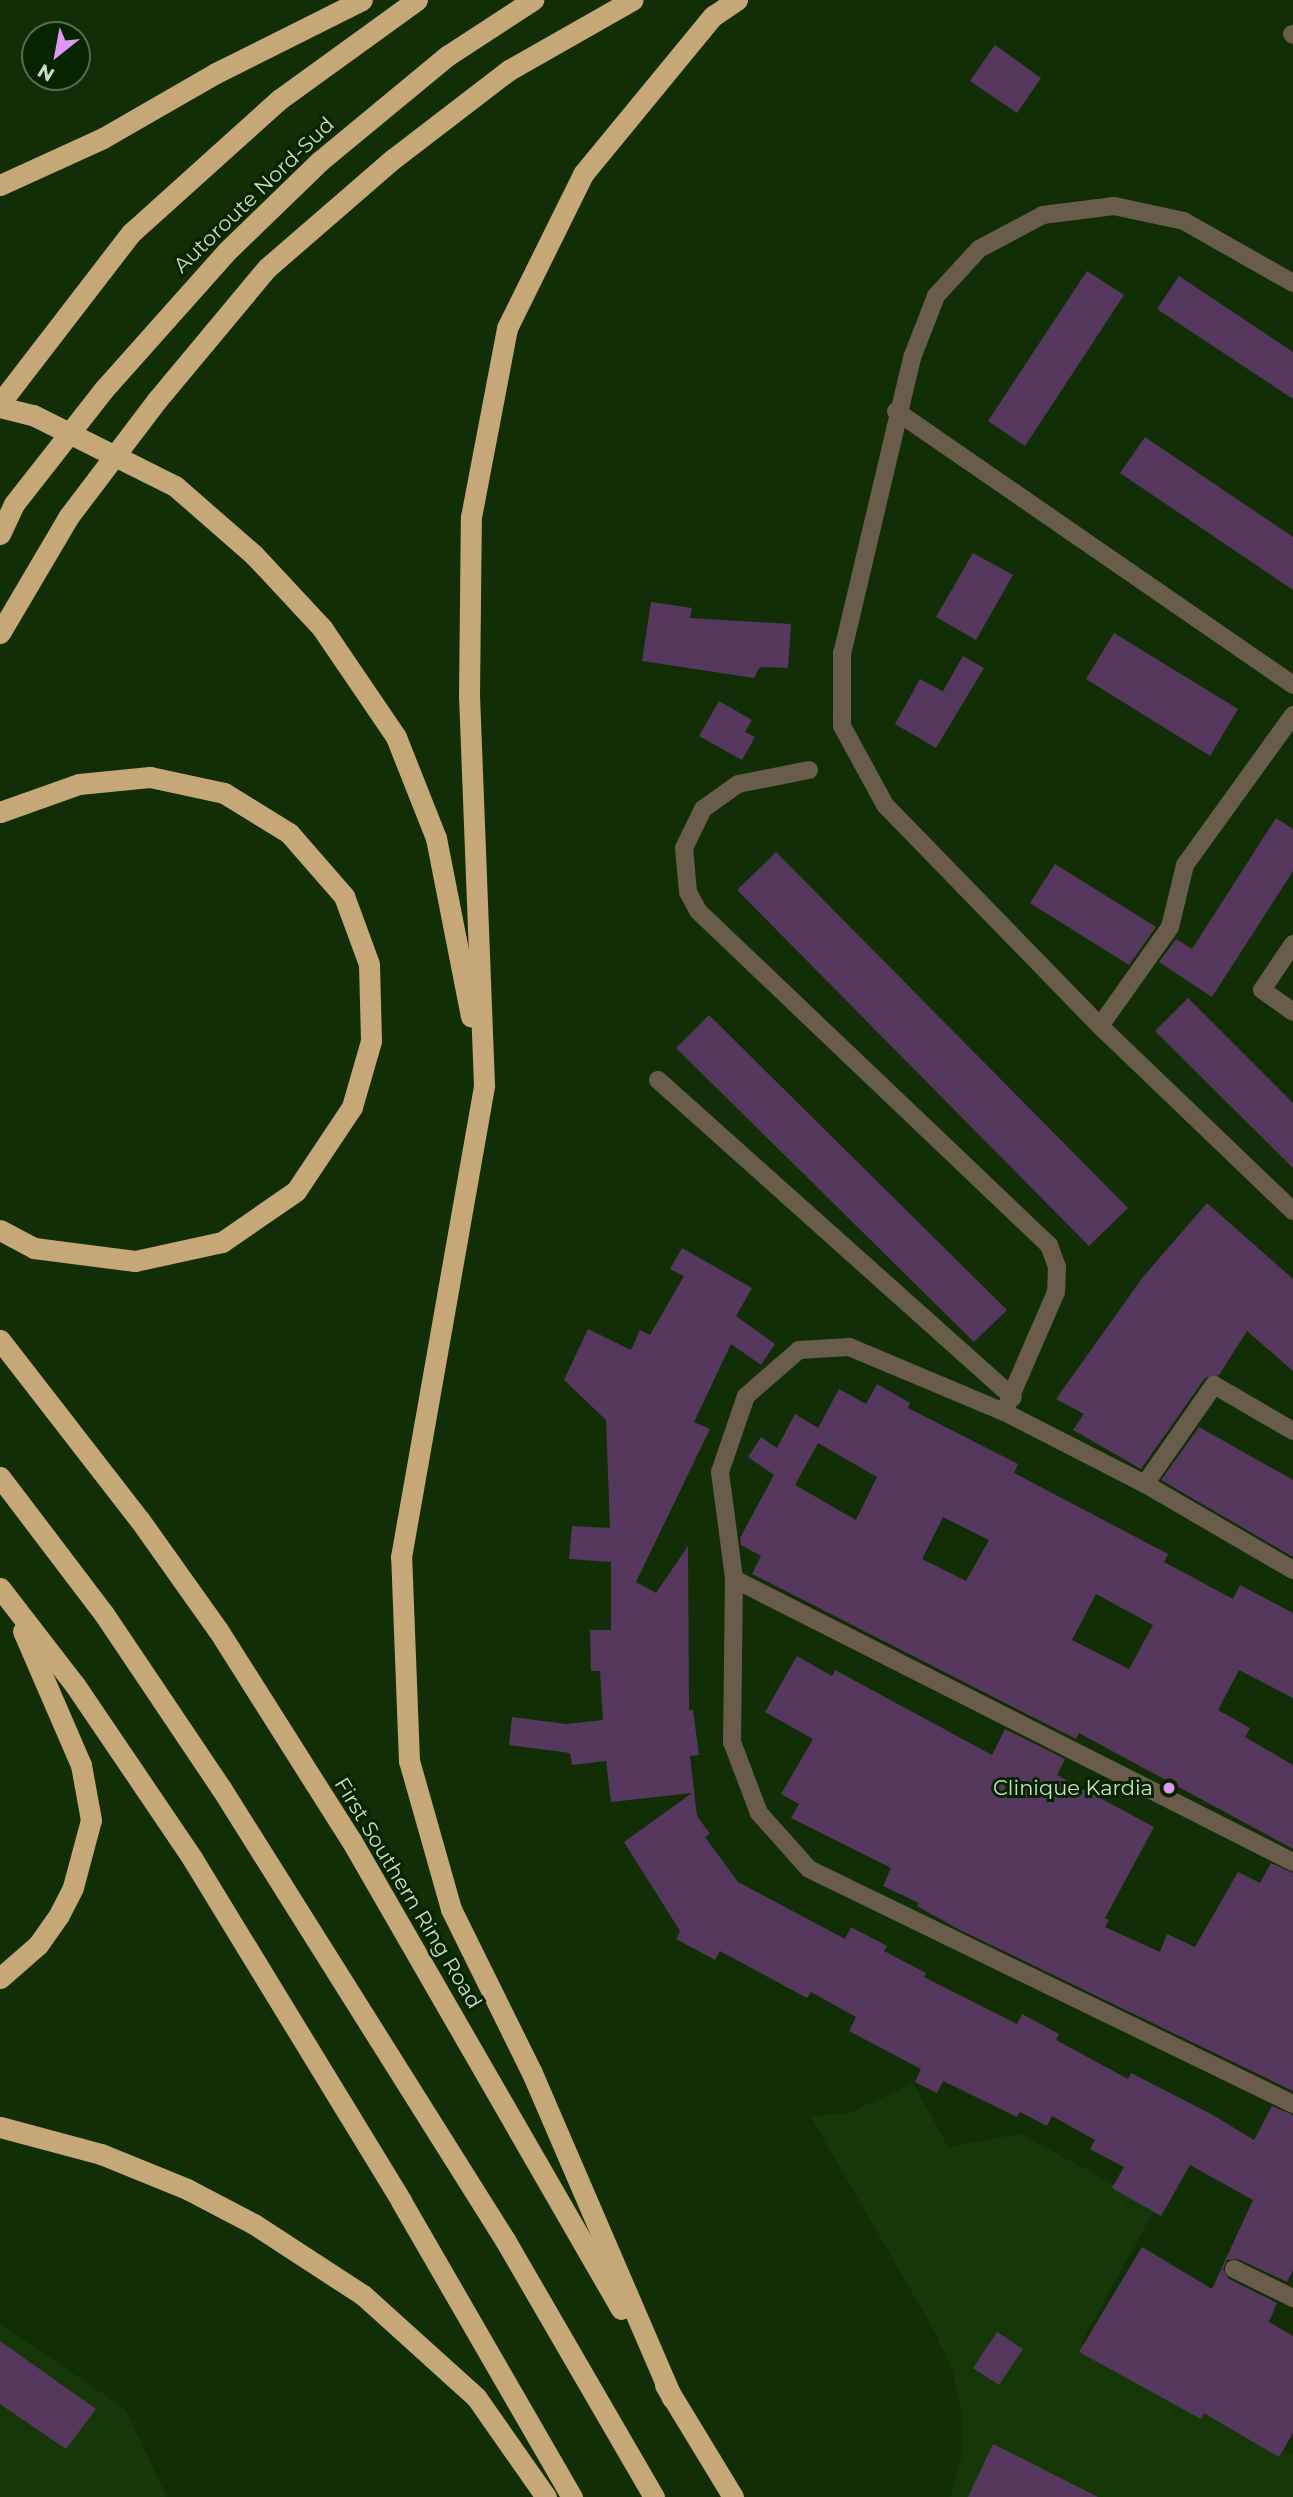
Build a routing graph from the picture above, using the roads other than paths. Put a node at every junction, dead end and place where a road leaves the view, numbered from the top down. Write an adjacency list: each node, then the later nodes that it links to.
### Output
1 (362, 0): 6 (highway)
2 (417, 0): 8 (highway)
3 (533, 0): 10 (highway, Autoroute Nord-Sud, bridge)
4 (632, 0): 11 (highway, bridge)
5 (737, 0): 20 (highway)
6 (0, 186)
7 (1293, 283): 9 (street)
8 (0, 405): 20 (highway)
9 (896, 411): 12 (street); 18 (street)
10 (0, 534)
11 (0, 633)
12 (1293, 685)
13 (1293, 715): 18 (street)
14 (809, 771): 24 (street)
15 (0, 812): 22 (highway)
16 (1293, 944): 17 (street)
17 (1293, 1012)
18 (1100, 1026): 21 (street)
19 (658, 1080): 24 (street)
20 (484, 1085): 37 (highway)
21 (1293, 1210)
22 (0, 1230)
23 (0, 1340): 37 (highway, First Southern Ring Road)
24 (1009, 1405): 27 (street); 29 (street)
25 (1293, 1431): 27 (street)
26 (0, 1477): 40 (highway)
27 (1145, 1484): 28 (street)
28 (1293, 1570)
29 (734, 1579): 31 (street); 33 (street)
30 (4, 1594): 32 (highway); 39 (highway)
31 (1293, 1863)
32 (0, 1978)
33 (1293, 2104)
34 (0, 2127): 38 (highway)
35 (1234, 2269): 36 (street)
36 (1293, 2298)
37 (673, 2398): 41 (highway, First Southern Ring Road)
38 (547, 2497)
39 (572, 2497)
40 (654, 2497)
41 (733, 2497)

